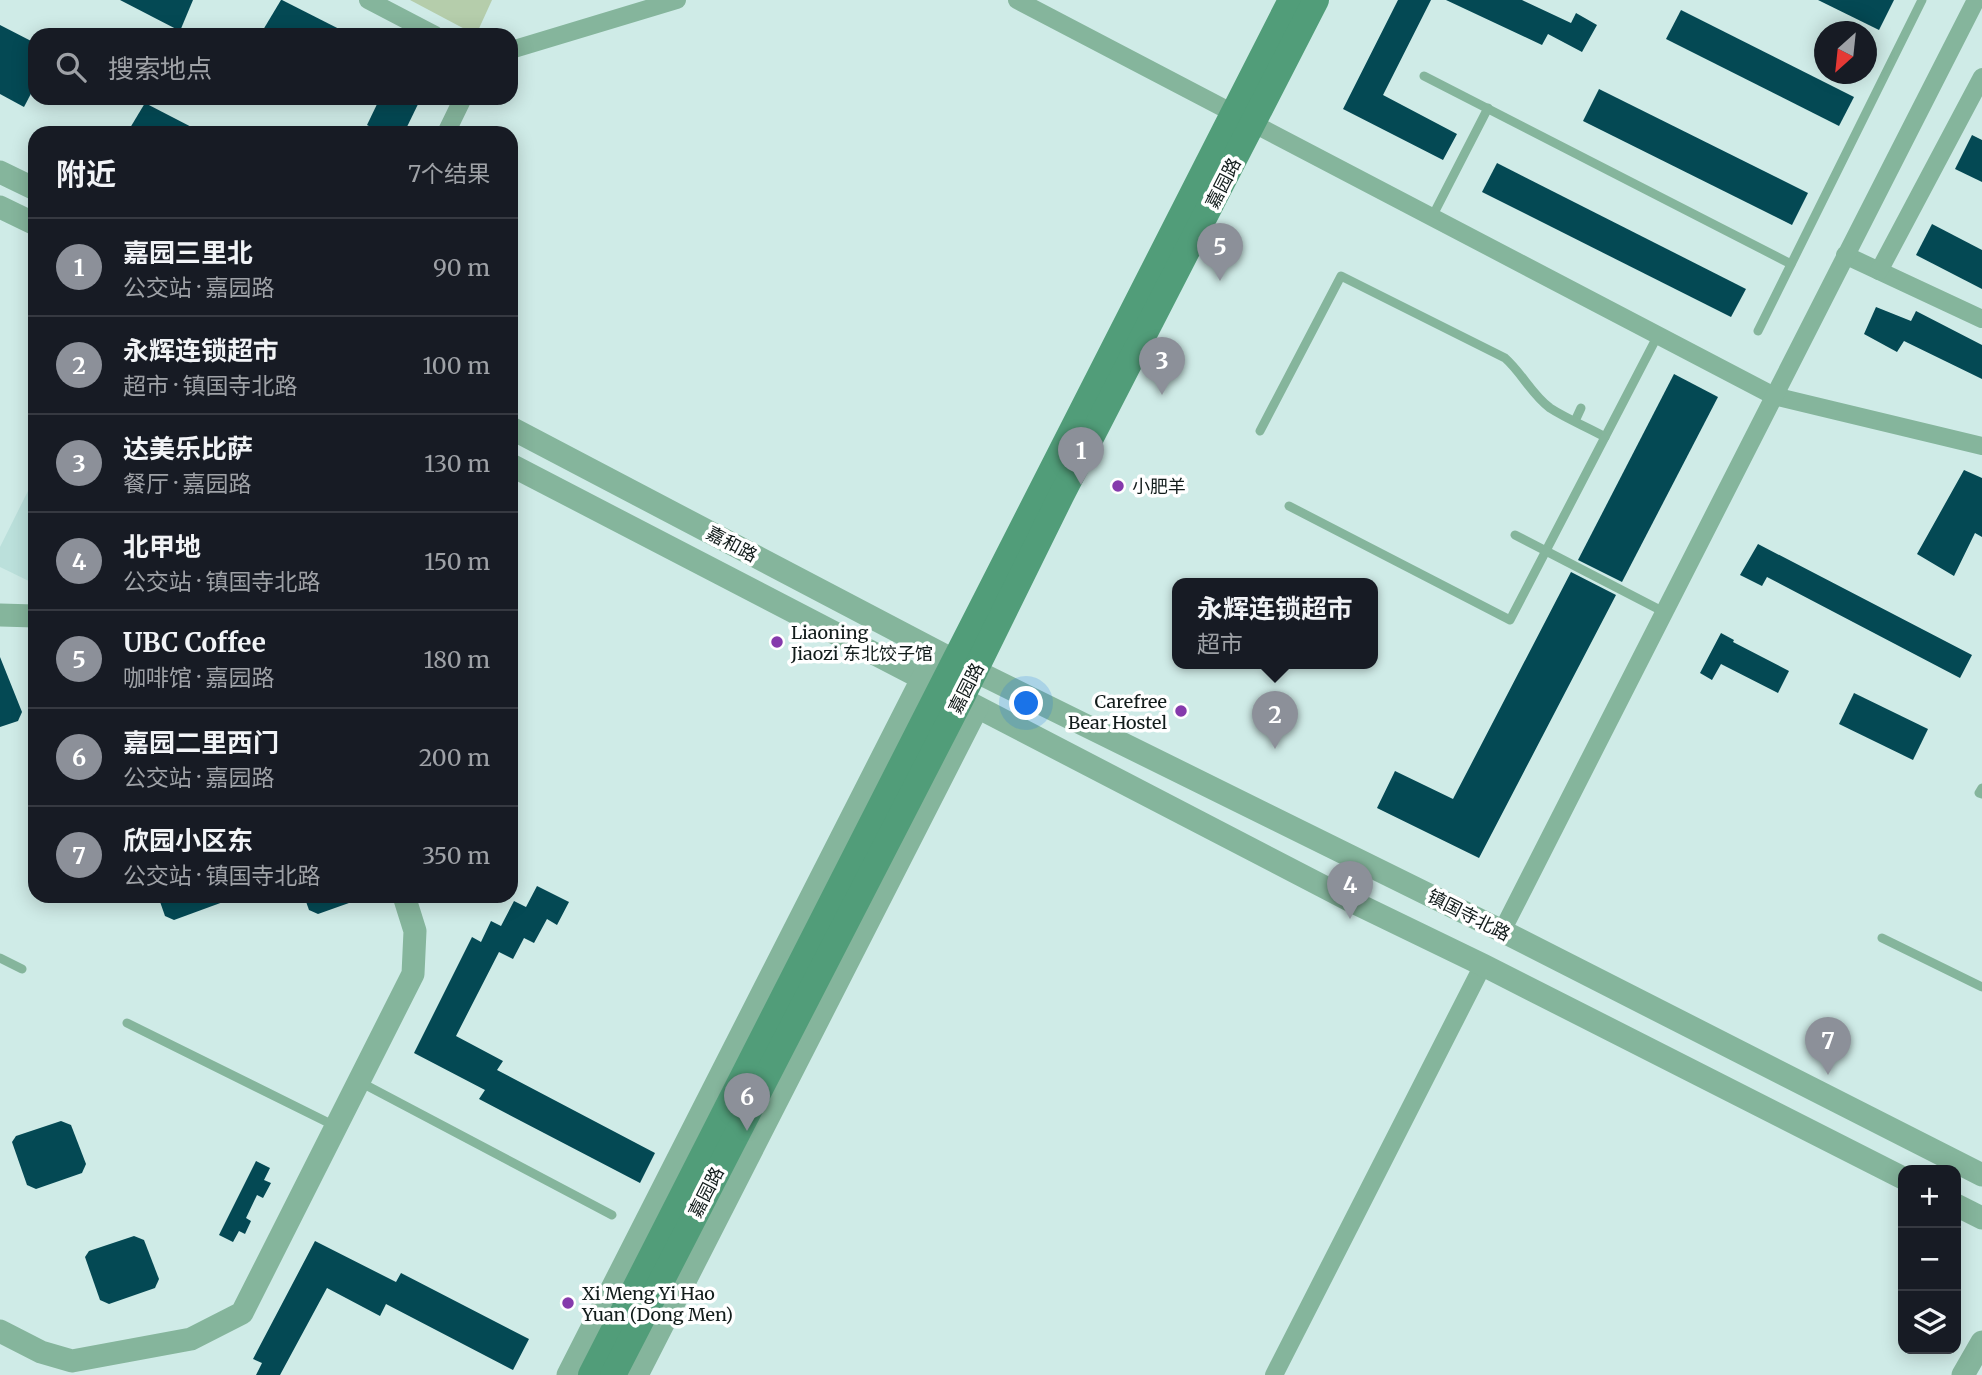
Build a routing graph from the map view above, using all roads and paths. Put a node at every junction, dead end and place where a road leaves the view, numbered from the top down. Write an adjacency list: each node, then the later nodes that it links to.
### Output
1 (368, 0): 8 (street)
2 (677, 0): 9 (street)
3 (1017, 0): 14 (street)
4 (1290, 0): 14 (main road, 嘉园路)
5 (1316, 0): 14 (main road, 嘉园路)
6 (1922, 0): 22 (lane)
7 (1976, 0): 21 (street)
8 (422, 28)
9 (518, 48)
10 (1424, 76): 13 (lane)
11 (1982, 77): 23 (street)
12 (460, 105): 15 (street)
13 (1488, 108): 19 (lane); 22 (lane)
14 (1243, 119): 19 (street); 41 (main road, 嘉园路)
15 (449, 126)
16 (0, 172): 17 (street)
17 (28, 186)
18 (0, 207): 20 (street)
19 (1432, 217): 26 (street)
20 (28, 221)
21 (1845, 255): 23 (street); 27 (street)
22 (1791, 264): 25 (lane)
23 (1879, 271): 24 (street)
24 (1982, 319)
25 (1758, 331)
26 (1658, 335): 27 (street); 32 (lane)
27 (1774, 396): 33 (street); 38 (street)
28 (1581, 408): 29 (lane)
29 (1575, 421): 30 (lane); 32 (lane)
30 (1261, 431)
31 (518, 432): 41 (street, 嘉和路)
32 (1605, 437): 37 (lane)
33 (1982, 446)
34 (518, 469): 42 (street, 嘉和路)
35 (1289, 506): 37 (lane)
36 (1515, 535): 37 (lane)
37 (1545, 551): 38 (lane)
38 (1664, 612): 46 (street)
39 (0, 615): 40 (street)
40 (28, 616)
41 (964, 666): 42 (main road, 嘉园路); 46 (street, 镇国寺北路)
42 (950, 693): 49 (street); 62 (street); 63 (main road, 嘉园路); 64 (main road, 嘉园路); 65 (street)
43 (1982, 788): 44 (lane)
44 (1982, 794)
45 (406, 903): 53 (street)
46 (1502, 931): 56 (street, 镇国寺北路)
47 (1882, 938): 51 (lane)
48 (0, 958): 50 (lane)
49 (1483, 965): 55 (street); 66 (street)
50 (22, 969)
51 (1982, 987)
52 (127, 1023): 54 (lane)
53 (358, 1082): 54 (street); 58 (lane)
54 (336, 1127): 60 (street)
55 (1898, 1175)
56 (1982, 1175)
57 (1961, 1208): 59 (street)
58 (612, 1215)
59 (1982, 1218)
60 (0, 1331)
61 (1982, 1342): 67 (street)
62 (568, 1375)
63 (591, 1375)
64 (613, 1375)
65 (638, 1375)
66 (1274, 1375)
67 (1963, 1375)

